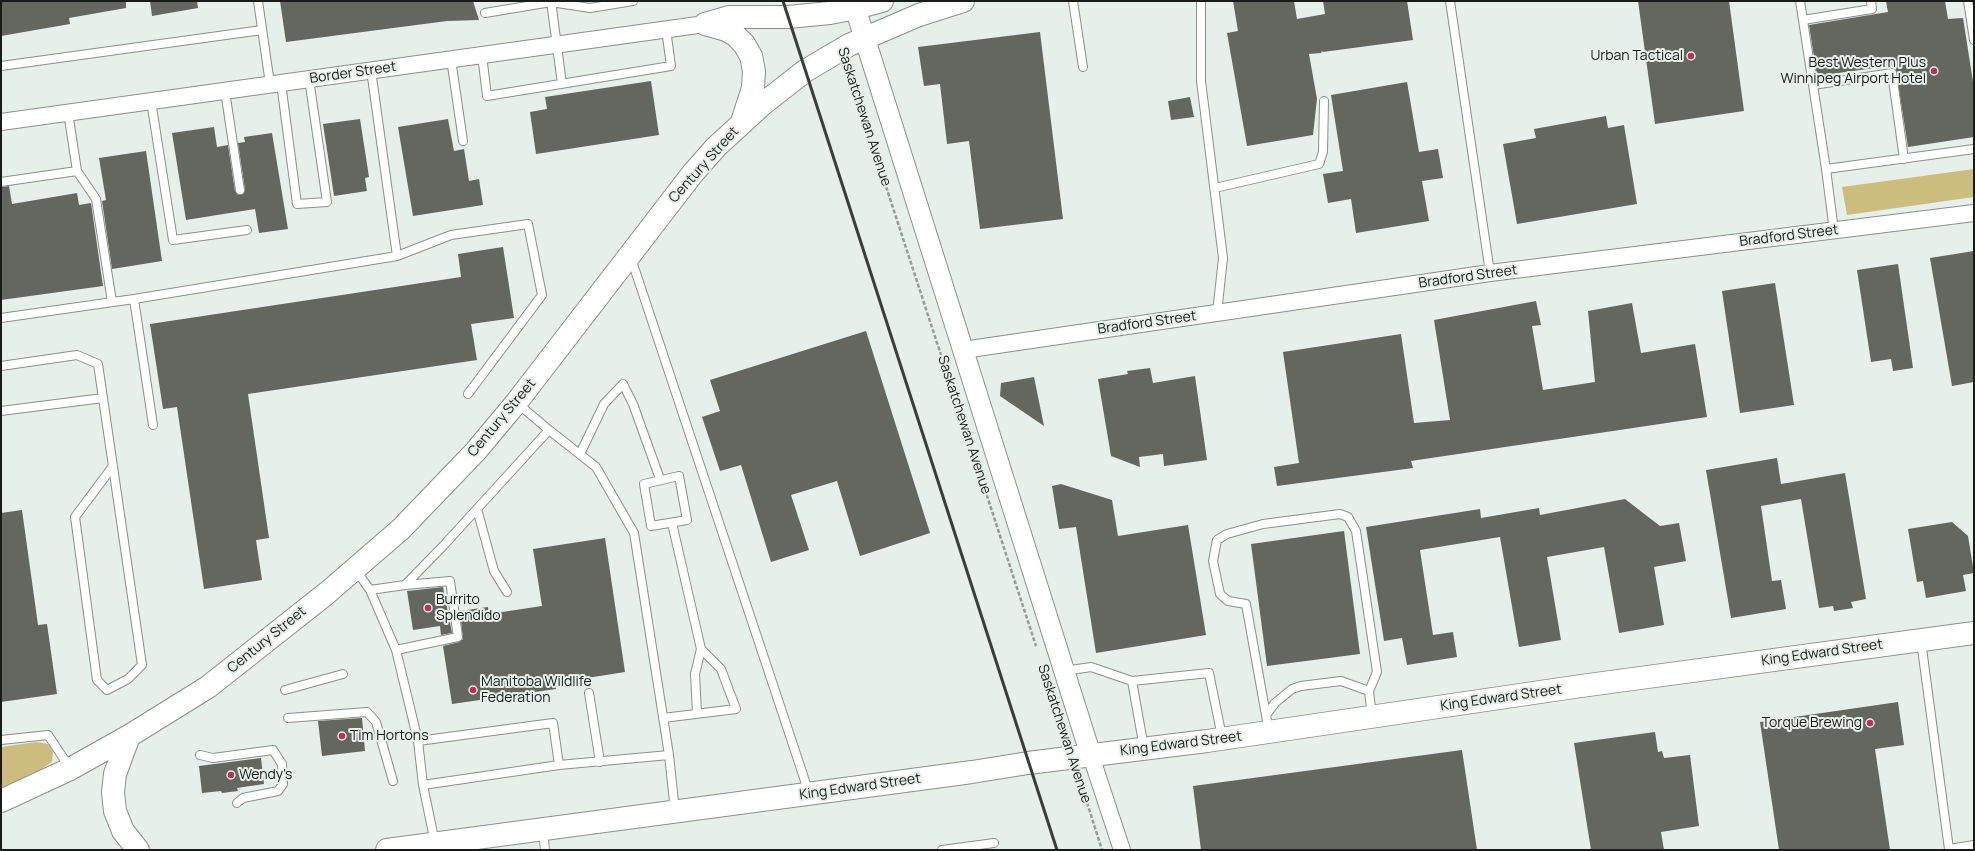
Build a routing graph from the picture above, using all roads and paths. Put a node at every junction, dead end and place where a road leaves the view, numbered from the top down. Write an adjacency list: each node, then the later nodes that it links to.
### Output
1 (258, 1): 17 (lane)
2 (551, 1): 3 (lane); 13 (lane); 21 (lane)
3 (634, 1)
4 (882, 1): 12 (main road)
5 (964, 1): 19 (main road, Century Street)
6 (1073, 1): 26 (lane)
7 (1201, 1): 44 (lane)
8 (1450, 1): 51 (lane)
9 (1800, 1): 15 (lane)
10 (1871, 1): 15 (lane)
11 (1968, 1): 14 (lane)
12 (855, 5): 16 (main road); 19 (street, Saskatchewan Avenue)
13 (485, 13)
14 (1972, 18): 20 (lane)
15 (1803, 20): 31 (lane)
16 (705, 24): 18 (street, Border Street); 37 (main road)
17 (262, 30): 25 (lane); 29 (lane)
18 (666, 30): 21 (street, Border Street); 30 (lane)
19 (865, 38): 22 (main road, Century Street); 56 (street, Saskatchewan Avenue)
20 (1974, 40)
21 (557, 45): 23 (street, Border Street); 30 (lane)
22 (842, 49): 37 (main road, Century Street); 75 (path, Saskatchewan Avenue)
23 (482, 55): 24 (street, Border Street); 30 (lane)
24 (451, 59): 27 (street, Border Street); 38 (lane)
25 (1, 66)
26 (1083, 67)
27 (370, 70): 28 (street, Border Street); 49 (lane)
28 (309, 79): 29 (street, Border Street); 29 (lane)
29 (275, 84): 32 (street, Border Street)
30 (562, 84)
31 (1813, 84): 40 (lane); 41 (lane)
32 (225, 91): 33 (street, Border Street); 45 (lane)
33 (151, 101): 35 (street, Border Street); 47 (lane)
34 (1324, 101): 44 (lane)
35 (68, 112): 36 (street, Border Street); 42 (lane)
36 (1, 122)
37 (741, 124): 50 (main road, Century Street)
38 (463, 140)
39 (1974, 149): 40 (lane)
40 (1904, 158): 41 (lane)
41 (1826, 169): 48 (lane)
42 (77, 171): 43 (lane); 53 (lane)
43 (1, 182)
44 (1215, 188): 54 (lane)
45 (240, 190)
46 (1974, 213): 48 (street, Bradford Street)
47 (248, 230)
48 (1834, 231): 51 (street, Bradford Street)
49 (397, 256): 52 (lane); 58 (lane)
50 (630, 256): 60 (main road, Century Street); 102 (lane)
51 (1490, 273): 54 (street, Bradford Street)
52 (134, 299): 53 (lane); 62 (lane)
53 (112, 302): 55 (lane)
54 (1218, 313): 56 (street, Bradford Street)
55 (1, 318)
56 (963, 350): 78 (street, Saskatchewan Avenue)
57 (1, 366): 59 (lane)
58 (468, 394)
59 (103, 398): 61 (lane); 65 (lane)
60 (516, 403): 63 (lane); 69 (main road, Century Street)
61 (1, 411)
62 (153, 425)
63 (550, 430): 64 (lane); 67 (lane)
64 (580, 454): 66 (lane); 87 (lane)
65 (113, 466): 65 (lane)
66 (660, 479): 68 (lane); 68 (lane)
67 (477, 509): 70 (lane); 72 (lane)
68 (672, 523): 76 (lane)
69 (355, 570): 71 (lane); 89 (main road, Century Street)
70 (405, 585): 71 (lane); 77 (lane)
71 (370, 590): 77 (lane)
72 (507, 592)
73 (1974, 633): 74 (main road, King Edward Street)
74 (1921, 640): 85 (main road, King Edward Street); 109 (lane)
75 (1037, 648)
76 (701, 649): 84 (lane); 84 (lane)
77 (396, 650): 92 (lane)
78 (1064, 671): 80 (lane); 96 (street, Saskatchewan Avenue)
79 (343, 674): 81 (lane)
80 (1132, 681): 90 (lane); 93 (lane)
81 (285, 690)
82 (1369, 691): 85 (lane); 88 (lane); 88 (lane)
83 (589, 693): 97 (lane)
84 (698, 714): 87 (lane)
85 (1372, 717): 88 (main road, King Edward Street)
86 (288, 718): 100 (lane)
87 (663, 718): 95 (lane)
88 (1268, 724): 90 (main road, King Edward Street)
89 (130, 736): 99 (main road, Century Street); 110 (main road)
90 (1222, 739): 93 (main road, King Edward Street)
91 (1, 740): 99 (lane)
92 (418, 741): 98 (lane); 101 (lane)
93 (1144, 749): 96 (main road, King Edward Street)
94 (200, 755): 104 (lane)
95 (669, 755): 97 (lane); 105 (lane)
96 (1082, 757): 102 (main road, King Edward Street); 113 (path, Saskatchewan Avenue); 114 (street, Saskatchewan Avenue)
97 (600, 762): 98 (lane)
98 (558, 766): 101 (lane)
99 (70, 769): 103 (main road, Century Street)
100 (393, 781)
101 (423, 784): 108 (lane)
102 (809, 794): 105 (main road, King Edward Street)
103 (1, 801)
104 (237, 803)
105 (675, 812): 106 (main road, King Edward Street)
106 (544, 840): 108 (main road, King Edward Street)
107 (994, 843): 112 (lane)
108 (435, 844): 111 (main road, King Edward Street)
109 (1974, 845)
110 (138, 850)
111 (386, 850)
112 (942, 850)
113 (1102, 850)
114 (1122, 850)

